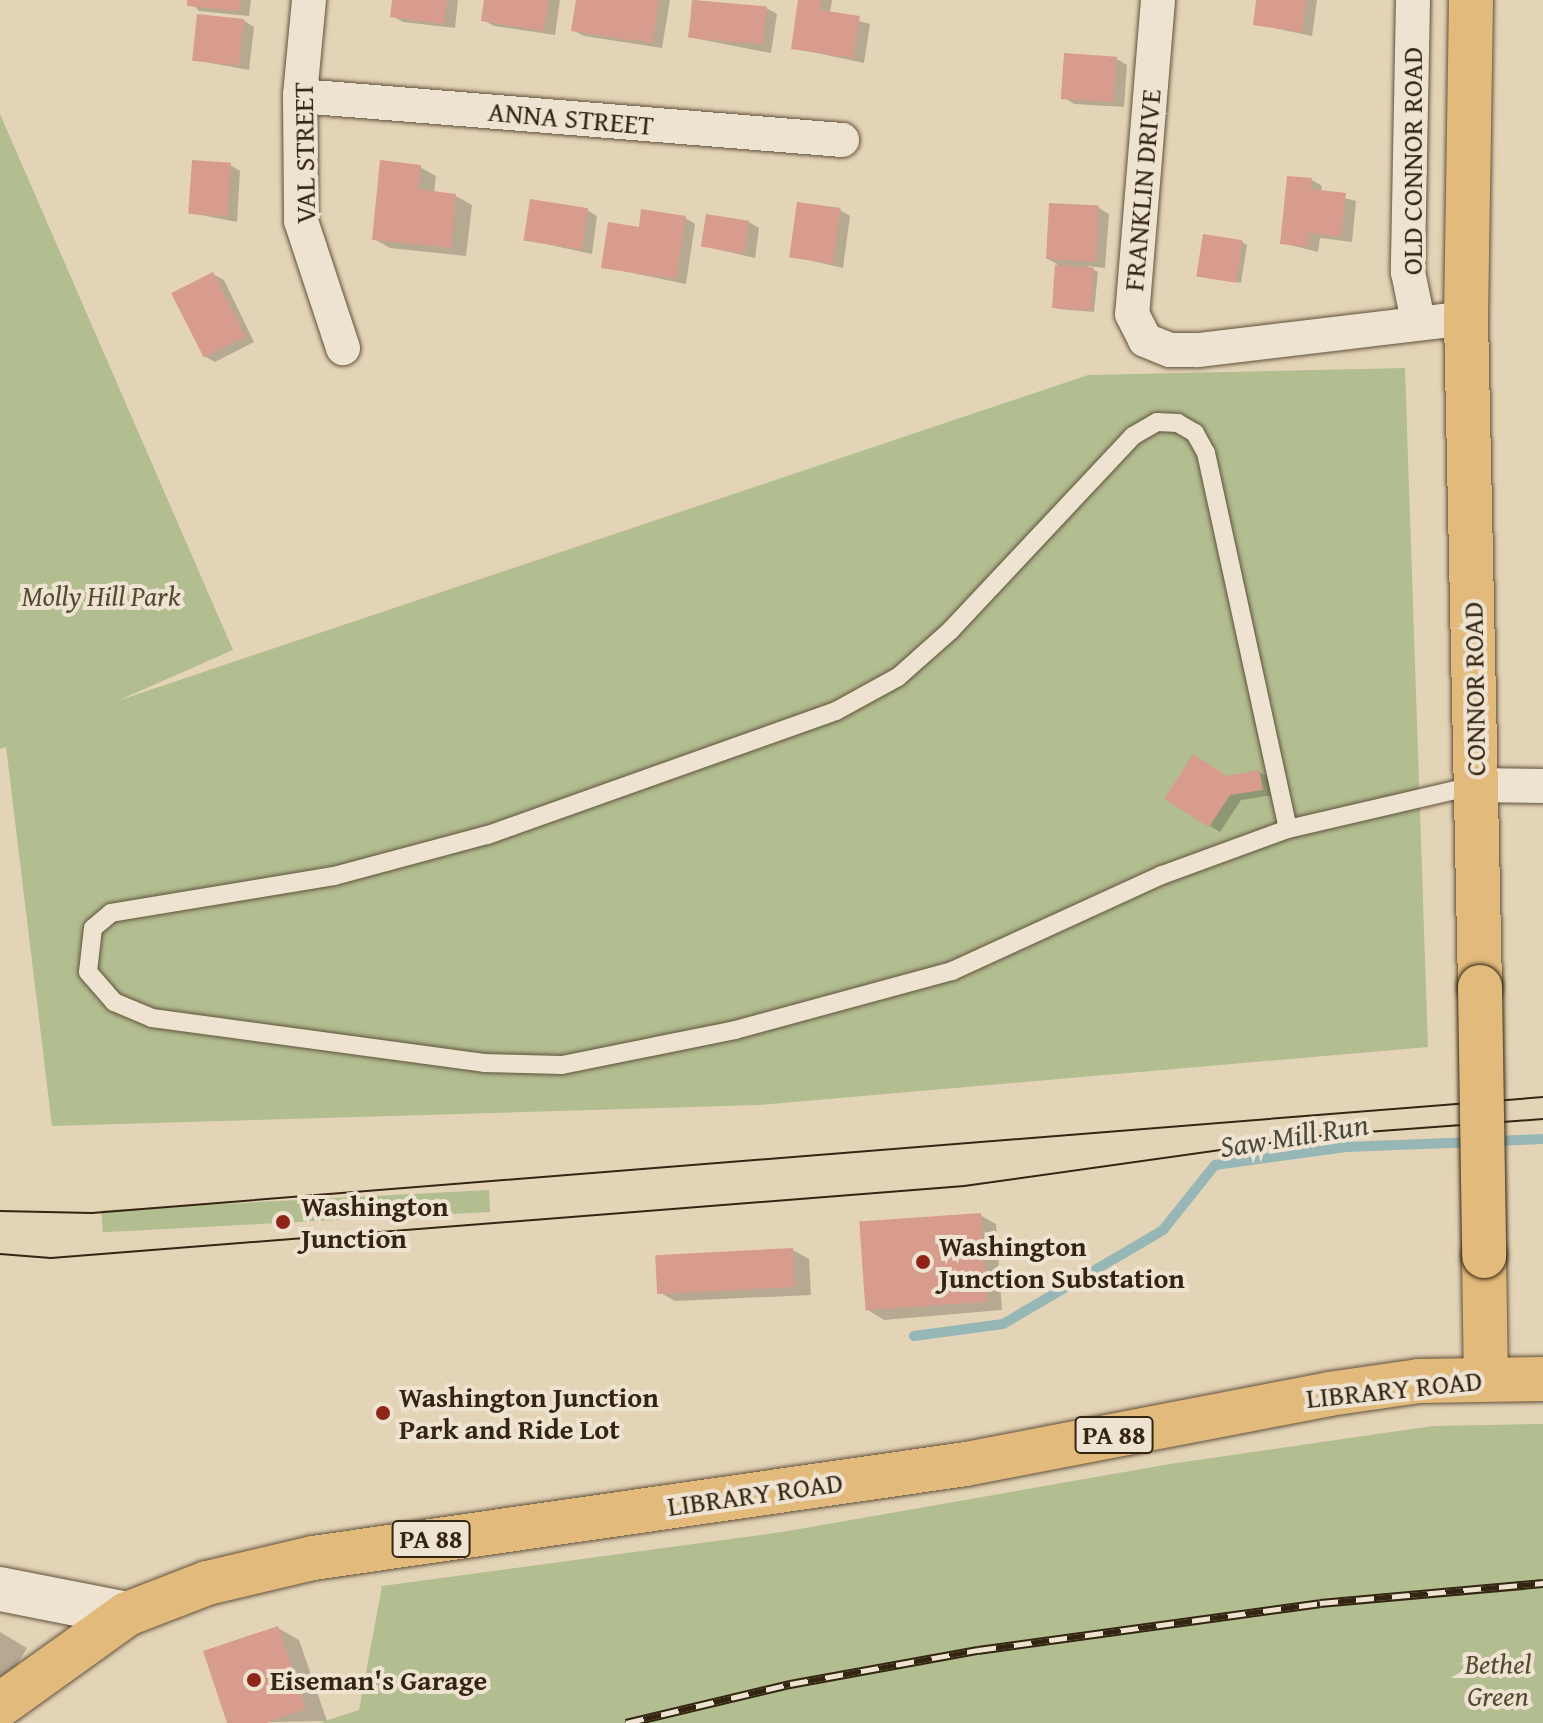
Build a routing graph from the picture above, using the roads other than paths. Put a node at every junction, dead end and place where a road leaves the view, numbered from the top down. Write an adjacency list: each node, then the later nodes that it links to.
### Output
1 (309, 0): 5 (street, VAL STREET)
2 (1158, 0): 8 (street, FRANKLIN DRIVE)
3 (1413, 0): 8 (street, OLD CONNOR ROAD)
4 (1471, 0): 7 (main road, CONNOR ROAD)
5 (300, 96): 6 (street, ANNA STREET); 9 (street, VAL STREET)
6 (842, 140)
7 (1466, 318): 8 (street, FRANKLIN DRIVE); 10 (main road, CONNOR ROAD)
8 (1418, 321)
9 (343, 348)
10 (1477, 785): 11 (street); 12 (lane); 13 (main road, CONNOR ROAD, bridge)
11 (1543, 786)
12 (1288, 829): 12 (lane)
13 (1486, 1377): 14 (main road, LIBRARY ROAD / PA 88); 16 (main road, LIBRARY ROAD / PA 88)
14 (1543, 1379)
15 (0, 1589): 16 (street)
16 (127, 1614): 17 (main road, LIBRARY ROAD / PA 88)
17 (0, 1705)

